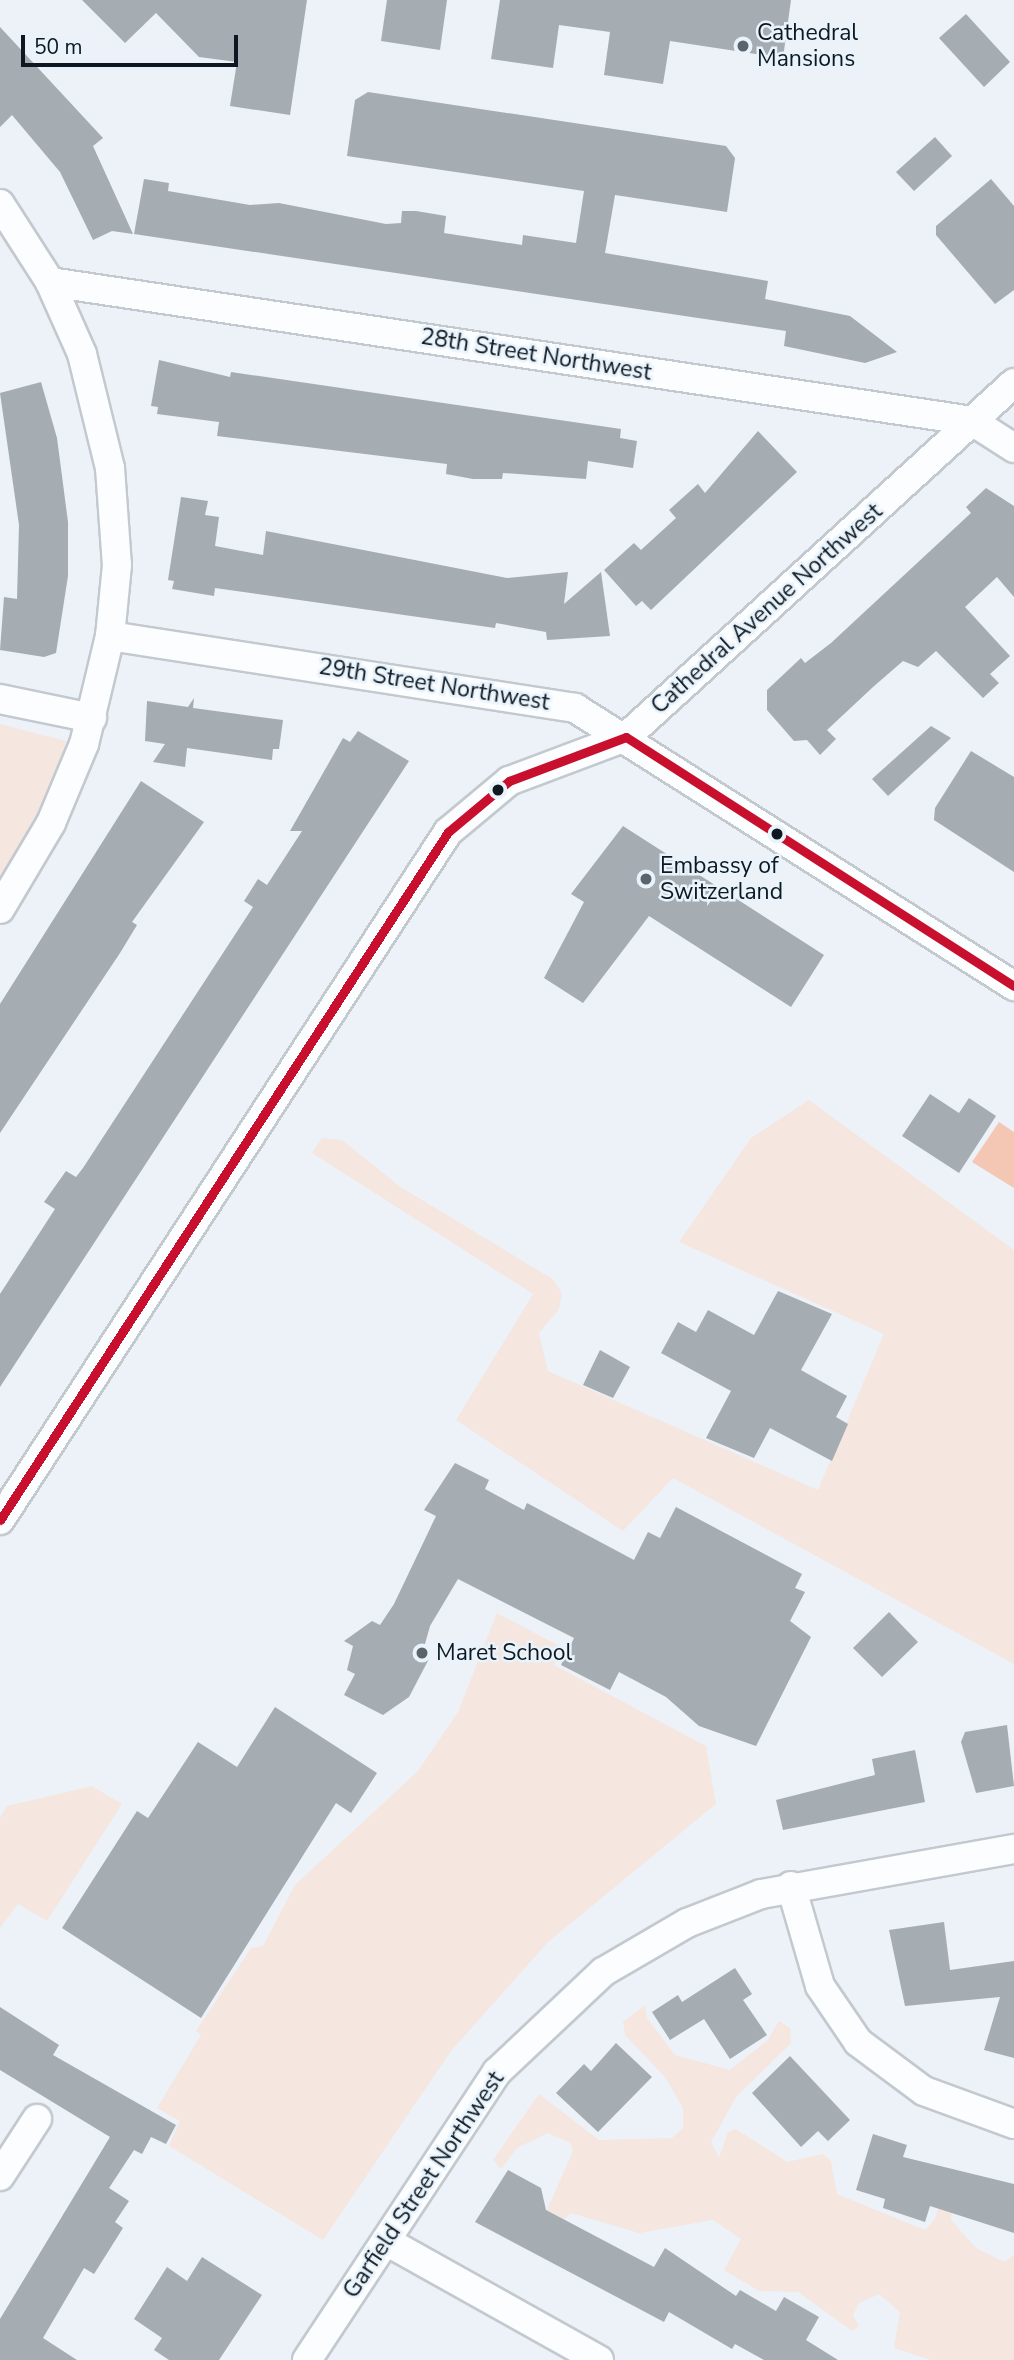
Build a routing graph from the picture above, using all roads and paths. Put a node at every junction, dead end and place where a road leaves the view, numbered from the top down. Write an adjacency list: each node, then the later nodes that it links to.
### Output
1 (0, 204): 2 (street)
2 (50, 282): 4 (street, 28th Street Northwest); 6 (street)
3 (1014, 383): 4 (street, Cathedral Avenue Northwest)
4 (972, 421): 5 (street, 28th Street Northwest); 9 (street, Cathedral Avenue Northwest)
5 (1014, 448)
6 (110, 636): 8 (street); 9 (street, 29th Street Northwest)
7 (0, 699): 8 (street)
8 (92, 718): 10 (street)
9 (626, 737): 11 (street, 29th Street Northwest); 12 (street, Cathedral Avenue Northwest)
10 (0, 909)
11 (1014, 986)
12 (0, 1520)
13 (1014, 1849): 14 (street, Garfield Street Northwest)
14 (791, 1886): 16 (street); 18 (street, Garfield Street Northwest)
15 (37, 2119): 17 (street)
16 (1014, 2124)
17 (0, 2176)
18 (386, 2241): 19 (street, Garfield Street Northwest); 20 (street)
19 (307, 2360)
20 (599, 2360)

